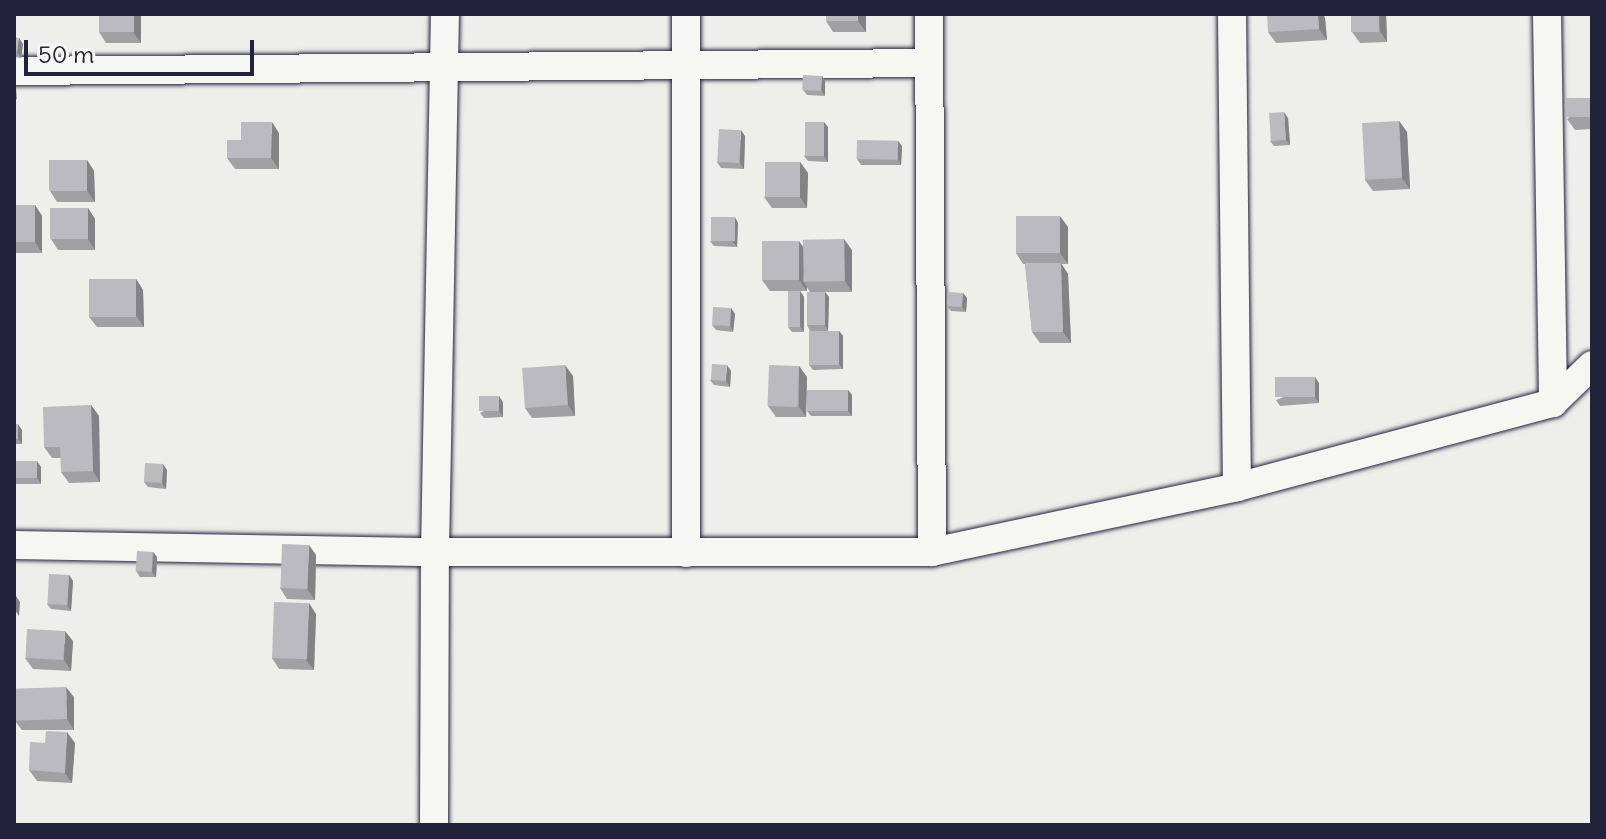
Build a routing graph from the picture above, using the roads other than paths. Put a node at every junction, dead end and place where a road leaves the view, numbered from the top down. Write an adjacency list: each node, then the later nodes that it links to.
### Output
1 (445, 14): 8 (street)
2 (686, 14): 7 (street)
3 (929, 14): 6 (street)
4 (1232, 14): 12 (street)
5 (1547, 14): 11 (street)
6 (929, 63): 7 (street); 15 (street)
7 (686, 64): 8 (street); 16 (street)
8 (444, 69): 9 (street); 14 (street)
9 (14, 71)
10 (1592, 365): 11 (street)
11 (1553, 403): 12 (street)
12 (1237, 487): 15 (street)
13 (14, 545): 14 (street)
14 (435, 552): 16 (street); 17 (street)
15 (932, 552): 16 (street)
16 (686, 553)
17 (434, 825)

